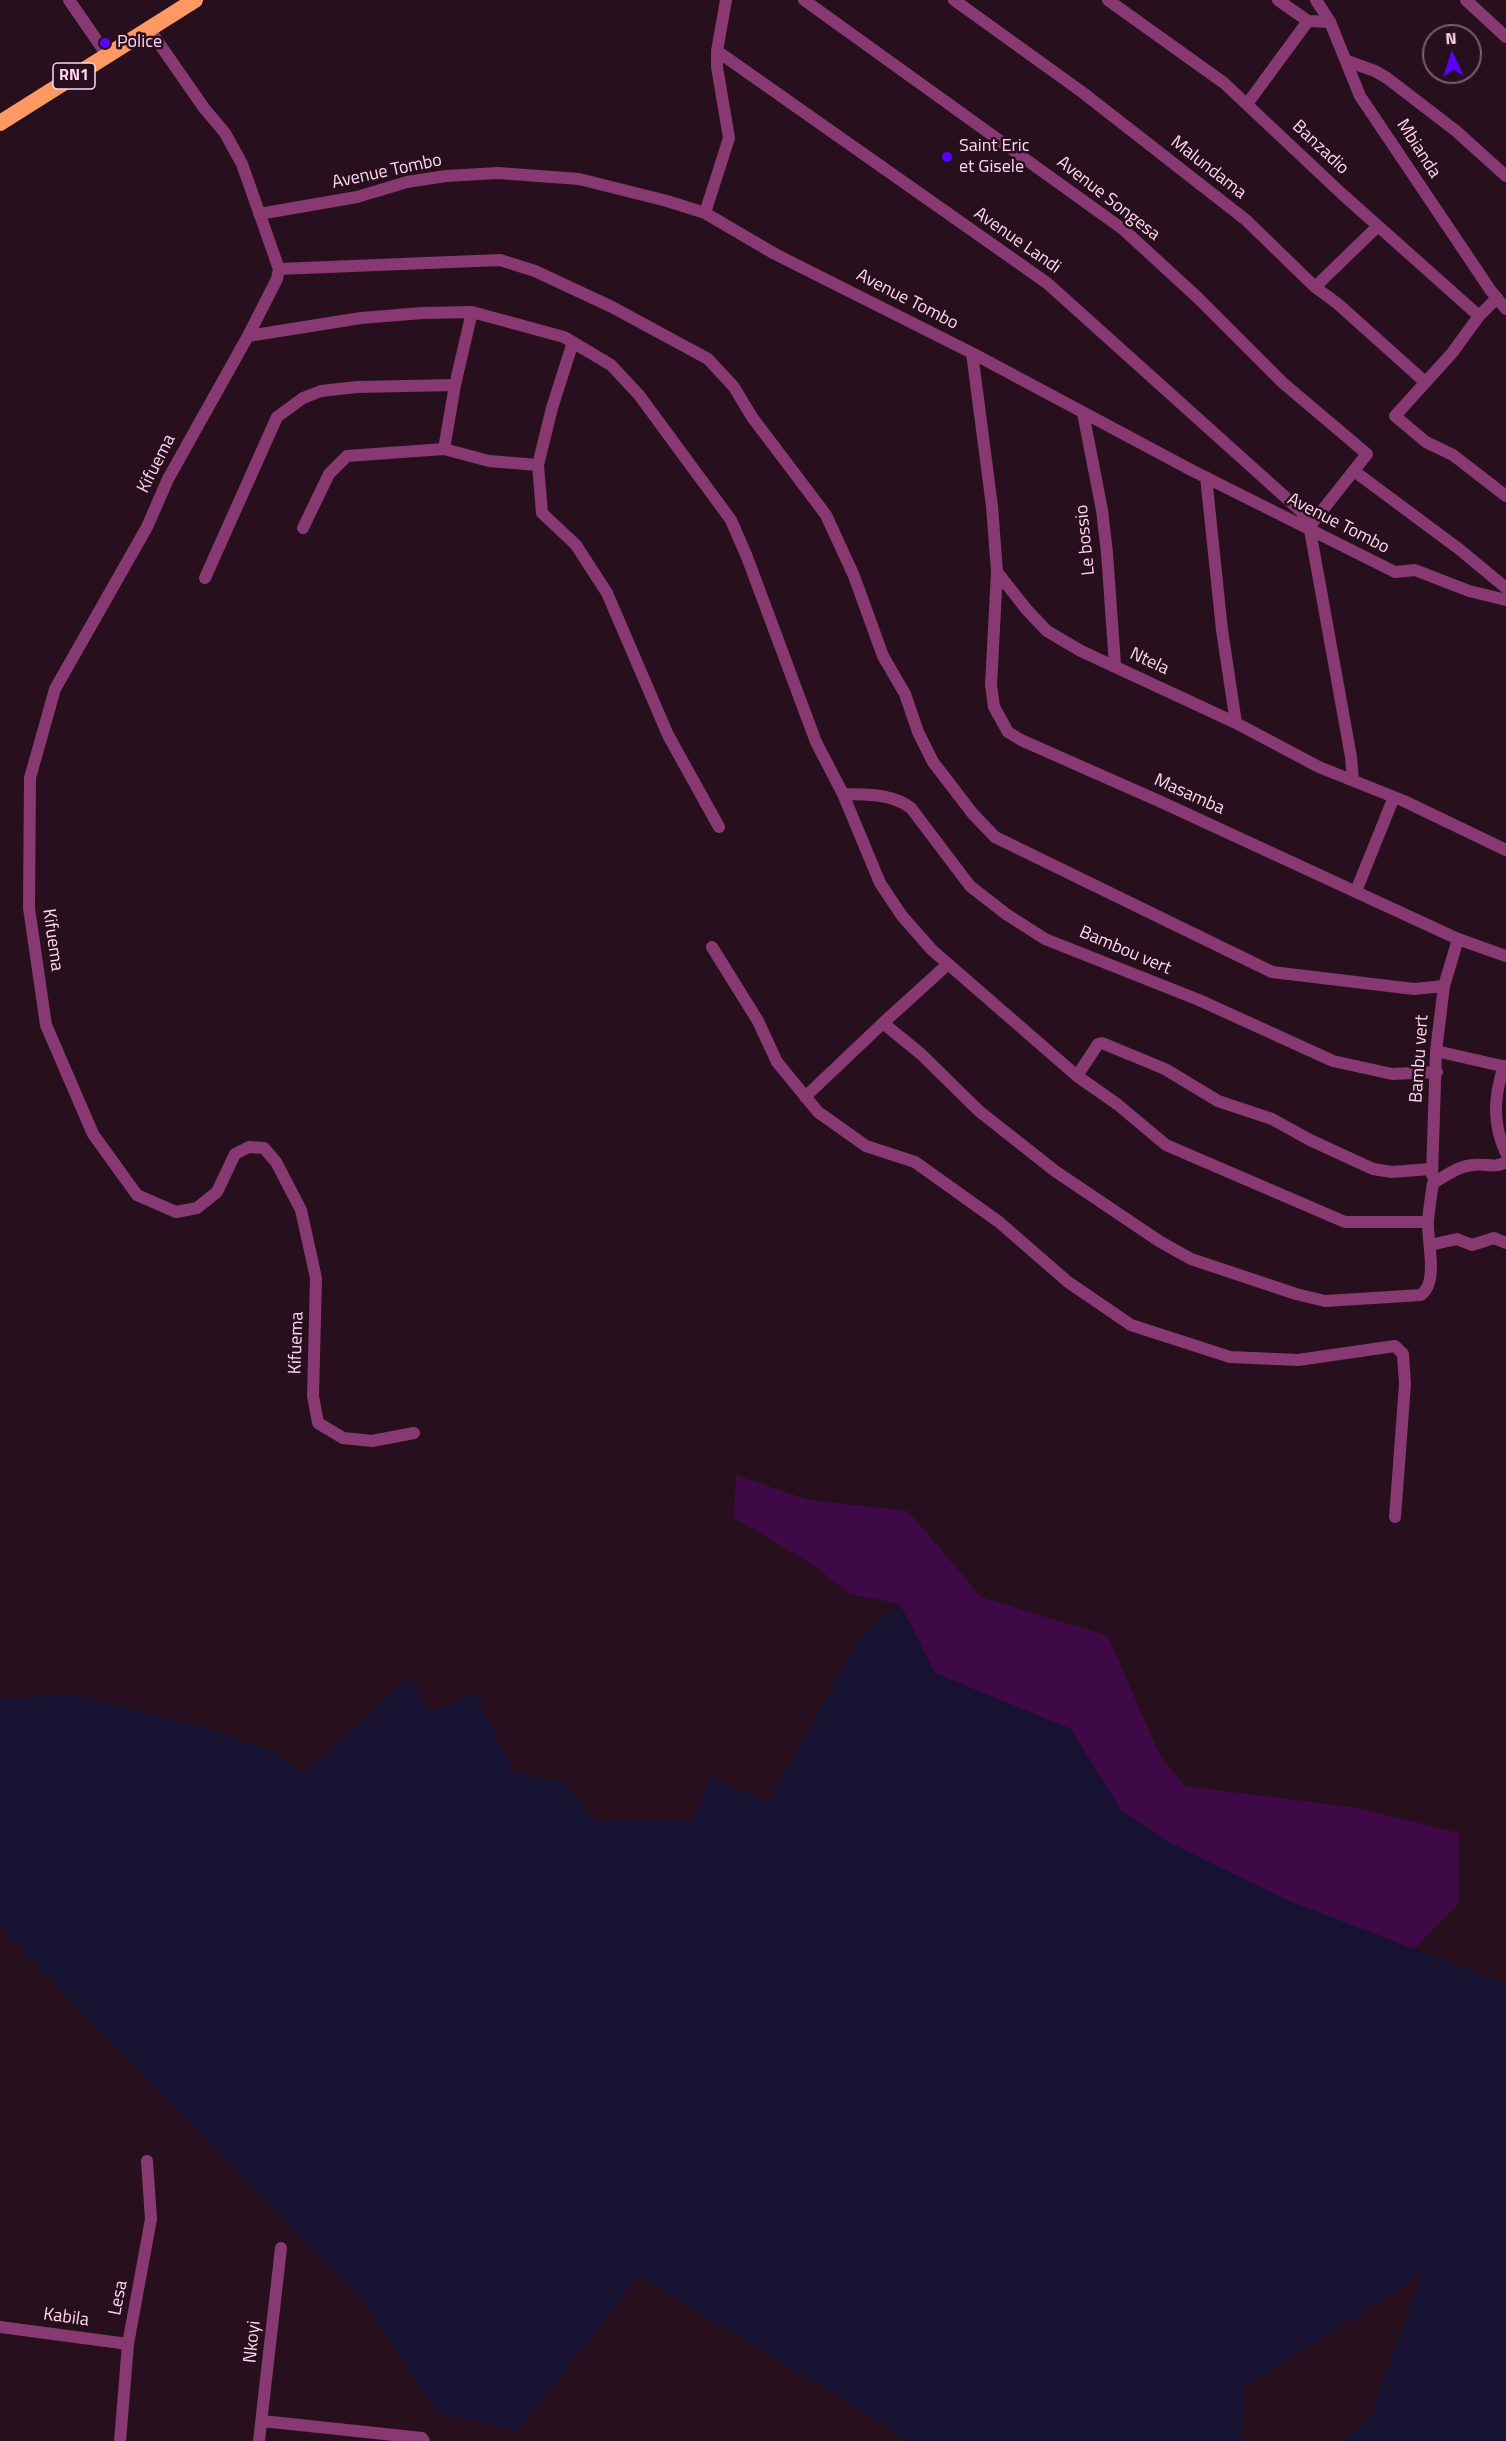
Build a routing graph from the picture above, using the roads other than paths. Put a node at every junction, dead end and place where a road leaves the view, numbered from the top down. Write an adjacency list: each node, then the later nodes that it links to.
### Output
1 (69, 0): 15 (street)
2 (195, 0): 12 (highway, RN1)
3 (726, 0): 14 (street)
4 (804, 0): 37 (street, Avenue Songesa)
5 (954, 0): 24 (street, Malundama)
6 (1108, 0): 17 (street, Banzadio)
7 (1278, 0): 10 (street)
8 (1316, 0): 11 (street, Mbianda)
9 (1466, 0): 13 (street)
10 (1308, 21): 11 (street); 17 (street)
11 (1330, 22): 16 (street, Mbianda)
12 (149, 29): 15 (highway, RN1); 21 (street)
13 (1506, 37)
14 (717, 51): 20 (street); 40 (street, Avenue Landi)
15 (107, 55): 18 (highway, RN1)
16 (1347, 61): 19 (street); 25 (street, Mbianda)
17 (1246, 104): 22 (street, Banzadio)
18 (0, 123)
19 (1506, 176)
20 (705, 213): 21 (street, Avenue Tombo); 31 (street, Avenue Tombo)
21 (259, 214): 23 (street)
22 (1378, 226): 24 (street); 28 (street, Banzadio)
23 (279, 269): 29 (street, Kifuema); 58 (street)
24 (1315, 287): 32 (street, Malundama)
25 (1497, 298): 26 (street, Mbianda); 28 (street)
26 (1506, 309)
27 (472, 312): 29 (street); 30 (street); 33 (street)
28 (1479, 316): 32 (street)
29 (248, 336): 72 (street, Kifuema)
30 (573, 342): 36 (street); 49 (street)
31 (972, 353): 34 (street, Avenue Tombo); 42 (street)
32 (1425, 382): 39 (street)
33 (455, 385): 35 (street); 43 (street)
34 (1083, 413): 38 (street, Avenue Tombo); 46 (street, Le bossio)
35 (444, 449): 36 (street); 41 (street)
36 (538, 465): 51 (street)
37 (1354, 471): 40 (street); 44 (street)
38 (1206, 477): 40 (street, Avenue Tombo); 47 (street)
39 (1506, 496)
40 (1312, 526): 45 (street, Avenue Tombo); 48 (street)
41 (303, 528)
42 (997, 572): 46 (street, Ntela); 53 (street, Masamba)
43 (205, 578)
44 (1506, 588)
45 (1506, 600)
46 (1115, 665): 47 (street, Ntela)
47 (1236, 723): 48 (street, Ntela)
48 (1353, 780): 50 (street, Ntela)
49 (843, 794): 57 (street); 62 (street, Bambou vert)
50 (1394, 797): 52 (street, Ntela); 53 (street)
51 (719, 827)
52 (1506, 849)
53 (1356, 891): 54 (street, Masamba)
54 (1458, 939): 56 (street, Masamba); 58 (street, Bambu vert)
55 (712, 947): 64 (street)
56 (1506, 956)
57 (946, 965): 59 (street); 63 (street)
58 (1444, 986): 60 (street, Bambu vert)
59 (883, 1023): 64 (street); 71 (street, Bambu vert)
60 (1437, 1051): 61 (street); 62 (street, Bambu vert)
61 (1505, 1066): 65 (street)
62 (1437, 1072): 67 (street, Bambu vert)
63 (1077, 1076): 67 (street); 69 (street)
64 (805, 1096): 73 (street)
65 (1506, 1153)
66 (1506, 1162): 68 (street)
67 (1430, 1169): 68 (street, Bambu vert)
68 (1433, 1183): 69 (street, Bambu vert)
69 (1428, 1222): 71 (street, Bambu vert)
70 (1506, 1243): 71 (street)
71 (1430, 1245)
72 (414, 1433)
73 (1395, 1517)
74 (147, 2161): 77 (street, Lesa)
75 (281, 2247): 78 (street, Nkoyi)
76 (0, 2327): 77 (street, Kabila)
77 (128, 2344): 79 (street, Lesa)
78 (262, 2421): 80 (street, Nkoyi); 81 (street)
79 (120, 2441)
80 (259, 2441)
81 (424, 2441)

